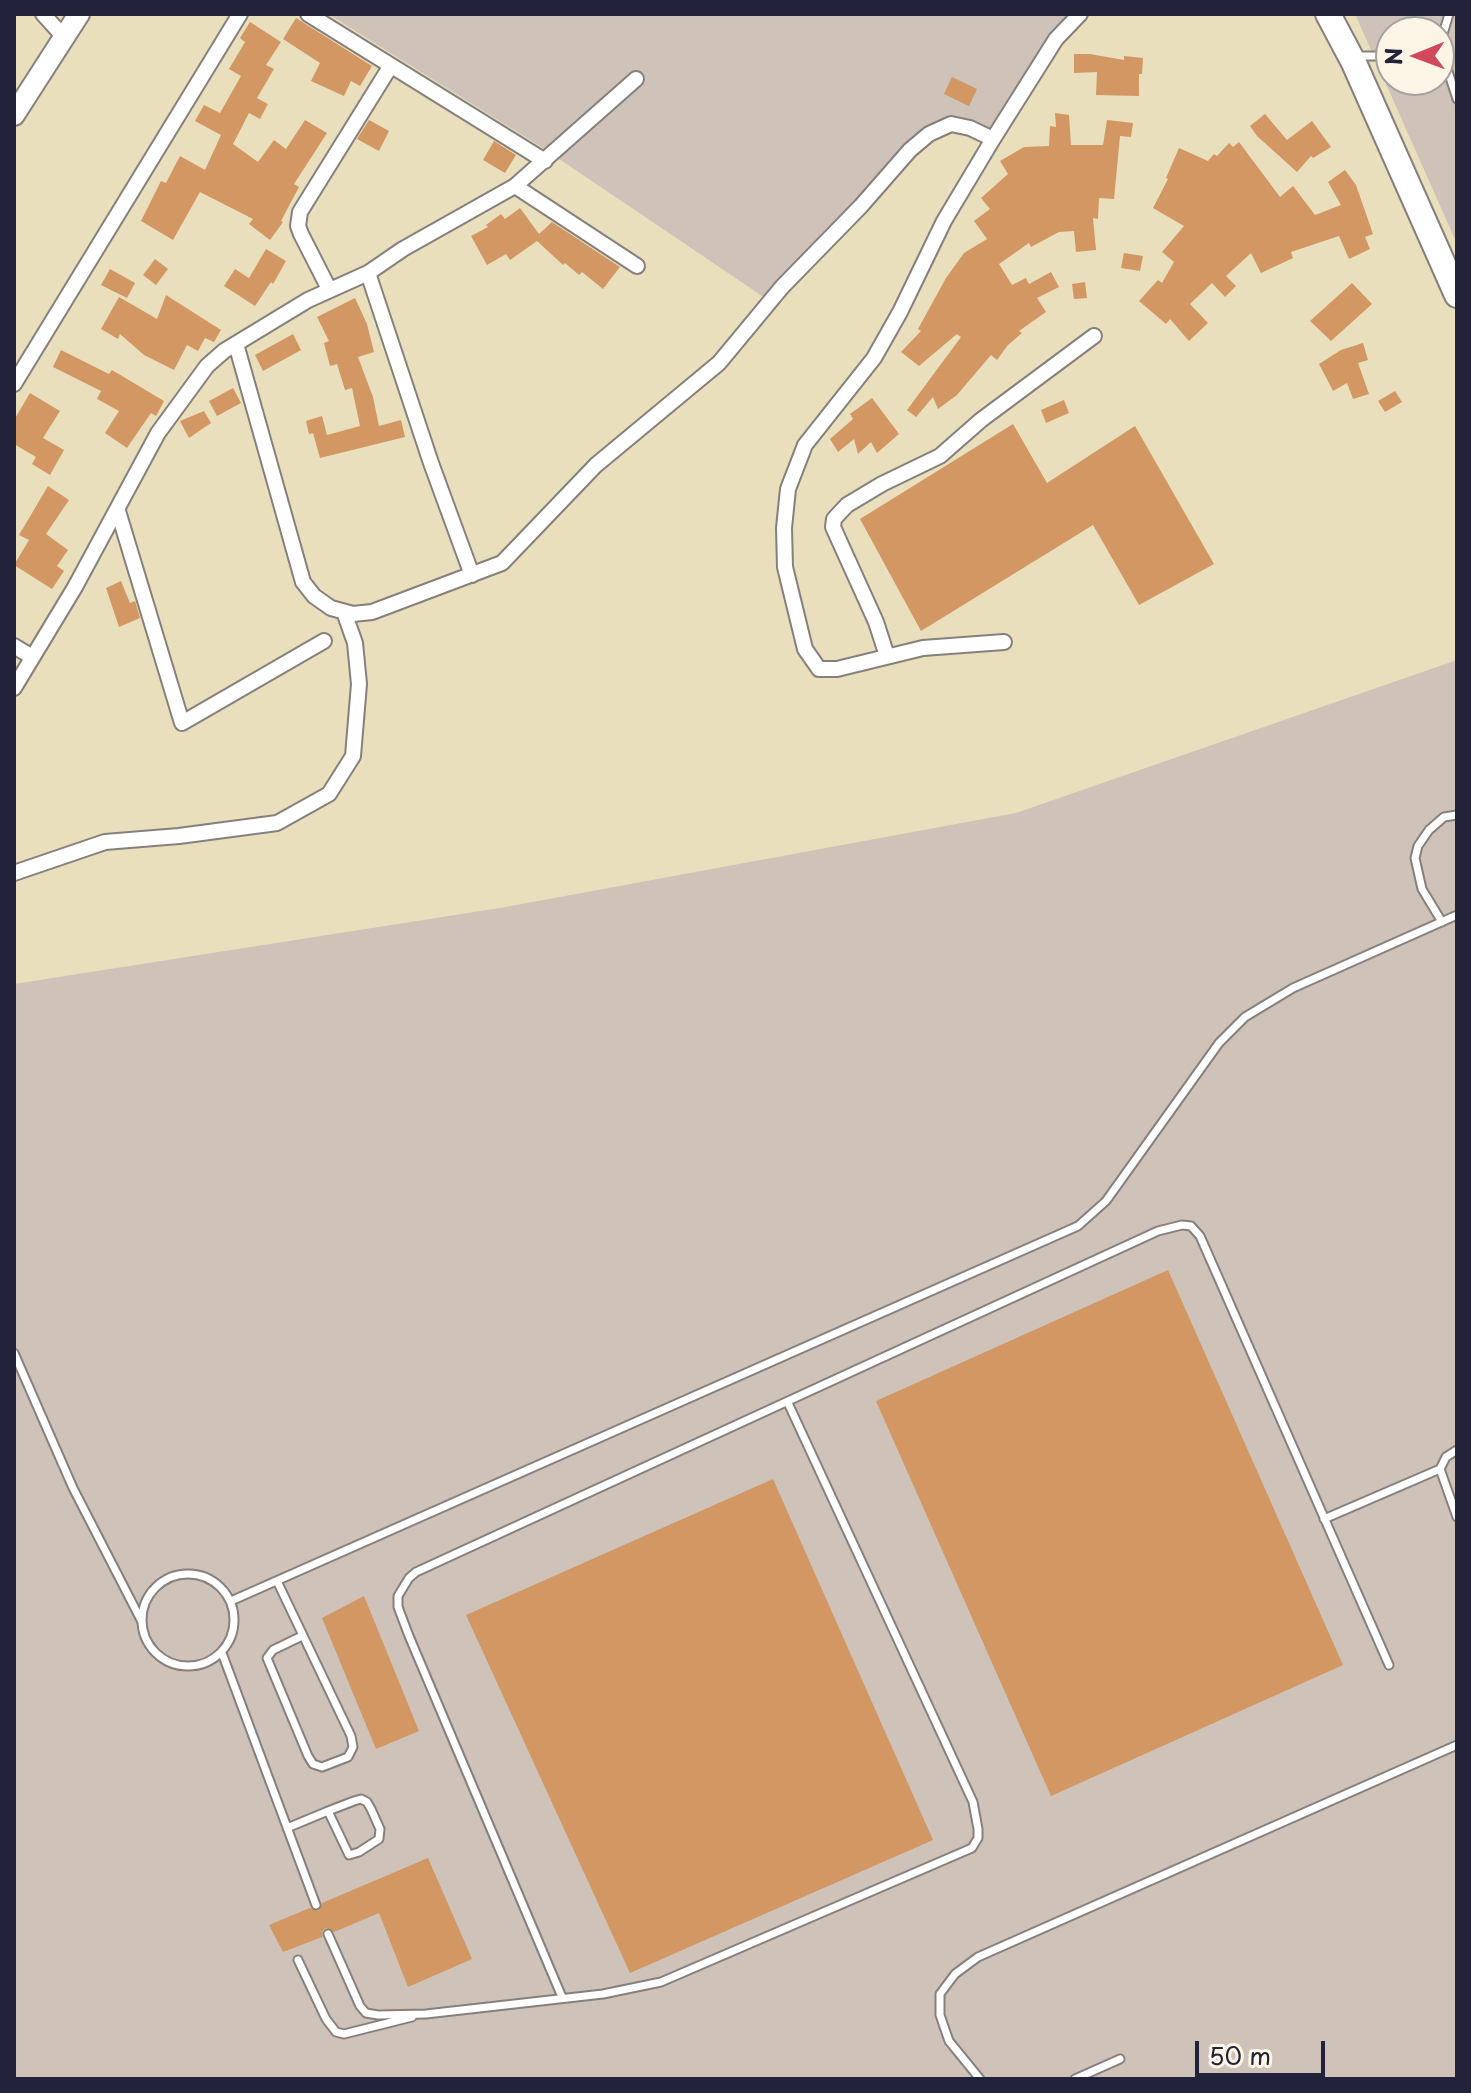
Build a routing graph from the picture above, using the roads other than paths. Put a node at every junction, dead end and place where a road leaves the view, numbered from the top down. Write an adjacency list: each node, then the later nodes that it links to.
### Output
1 (43, 14): 7 (street)
2 (79, 14): 7 (main road)
3 (240, 14): 22 (street)
4 (308, 14): 10 (street)
5 (1080, 14): 13 (street)
6 (1328, 14): 9 (main road)
7 (63, 36): 12 (main road)
8 (1375, 56): 9 (lane)
9 (1350, 57): 19 (main road)
10 (390, 67): 14 (street); 18 (street)
11 (636, 79): 14 (street)
12 (14, 115)
13 (993, 139): 24 (street); 29 (street)
14 (545, 161): 15 (street)
15 (515, 186): 16 (street); 17 (street)
16 (637, 266)
17 (368, 273): 18 (street); 24 (street)
18 (329, 289): 21 (street)
19 (1457, 295)
20 (1094, 336): 29 (street)
21 (236, 344): 23 (street); 25 (street)
22 (14, 384)
23 (118, 511): 26 (street); 30 (street)
24 (472, 575): 25 (street)
25 (344, 612): 33 (street)
26 (324, 641)
27 (1004, 642): 29 (street)
28 (14, 646): 30 (street)
29 (887, 656)
30 (32, 657): 31 (street)
31 (14, 688)
32 (1457, 815): 35 (lane)
33 (14, 873)
34 (1457, 915): 35 (lane)
35 (1442, 922): 42 (lane)
36 (14, 1353): 44 (lane)
37 (788, 1403): 41 (lane); 54 (lane); 54 (lane)
38 (1457, 1450): 39 (lane)
39 (1440, 1469): 40 (lane); 41 (lane)
40 (1457, 1517)
41 (1324, 1519): 47 (lane)
42 (277, 1581): 43 (lane); 45 (lane)
43 (231, 1601): 44 (lane); 46 (lane)
44 (142, 1622): 46 (lane)
45 (302, 1636): 45 (lane)
46 (222, 1653): 50 (lane)
47 (1389, 1665)
48 (1457, 1745): 57 (lane)
49 (328, 1811): 49 (lane); 50 (lane)
50 (287, 1828): 51 (lane)
51 (316, 1905)
52 (328, 1934): 55 (lane)
53 (298, 1960): 55 (lane)
54 (562, 1997): 55 (lane)
55 (426, 2014)
56 (1120, 2059): 58 (lane)
57 (980, 2079)
58 (1075, 2079)

